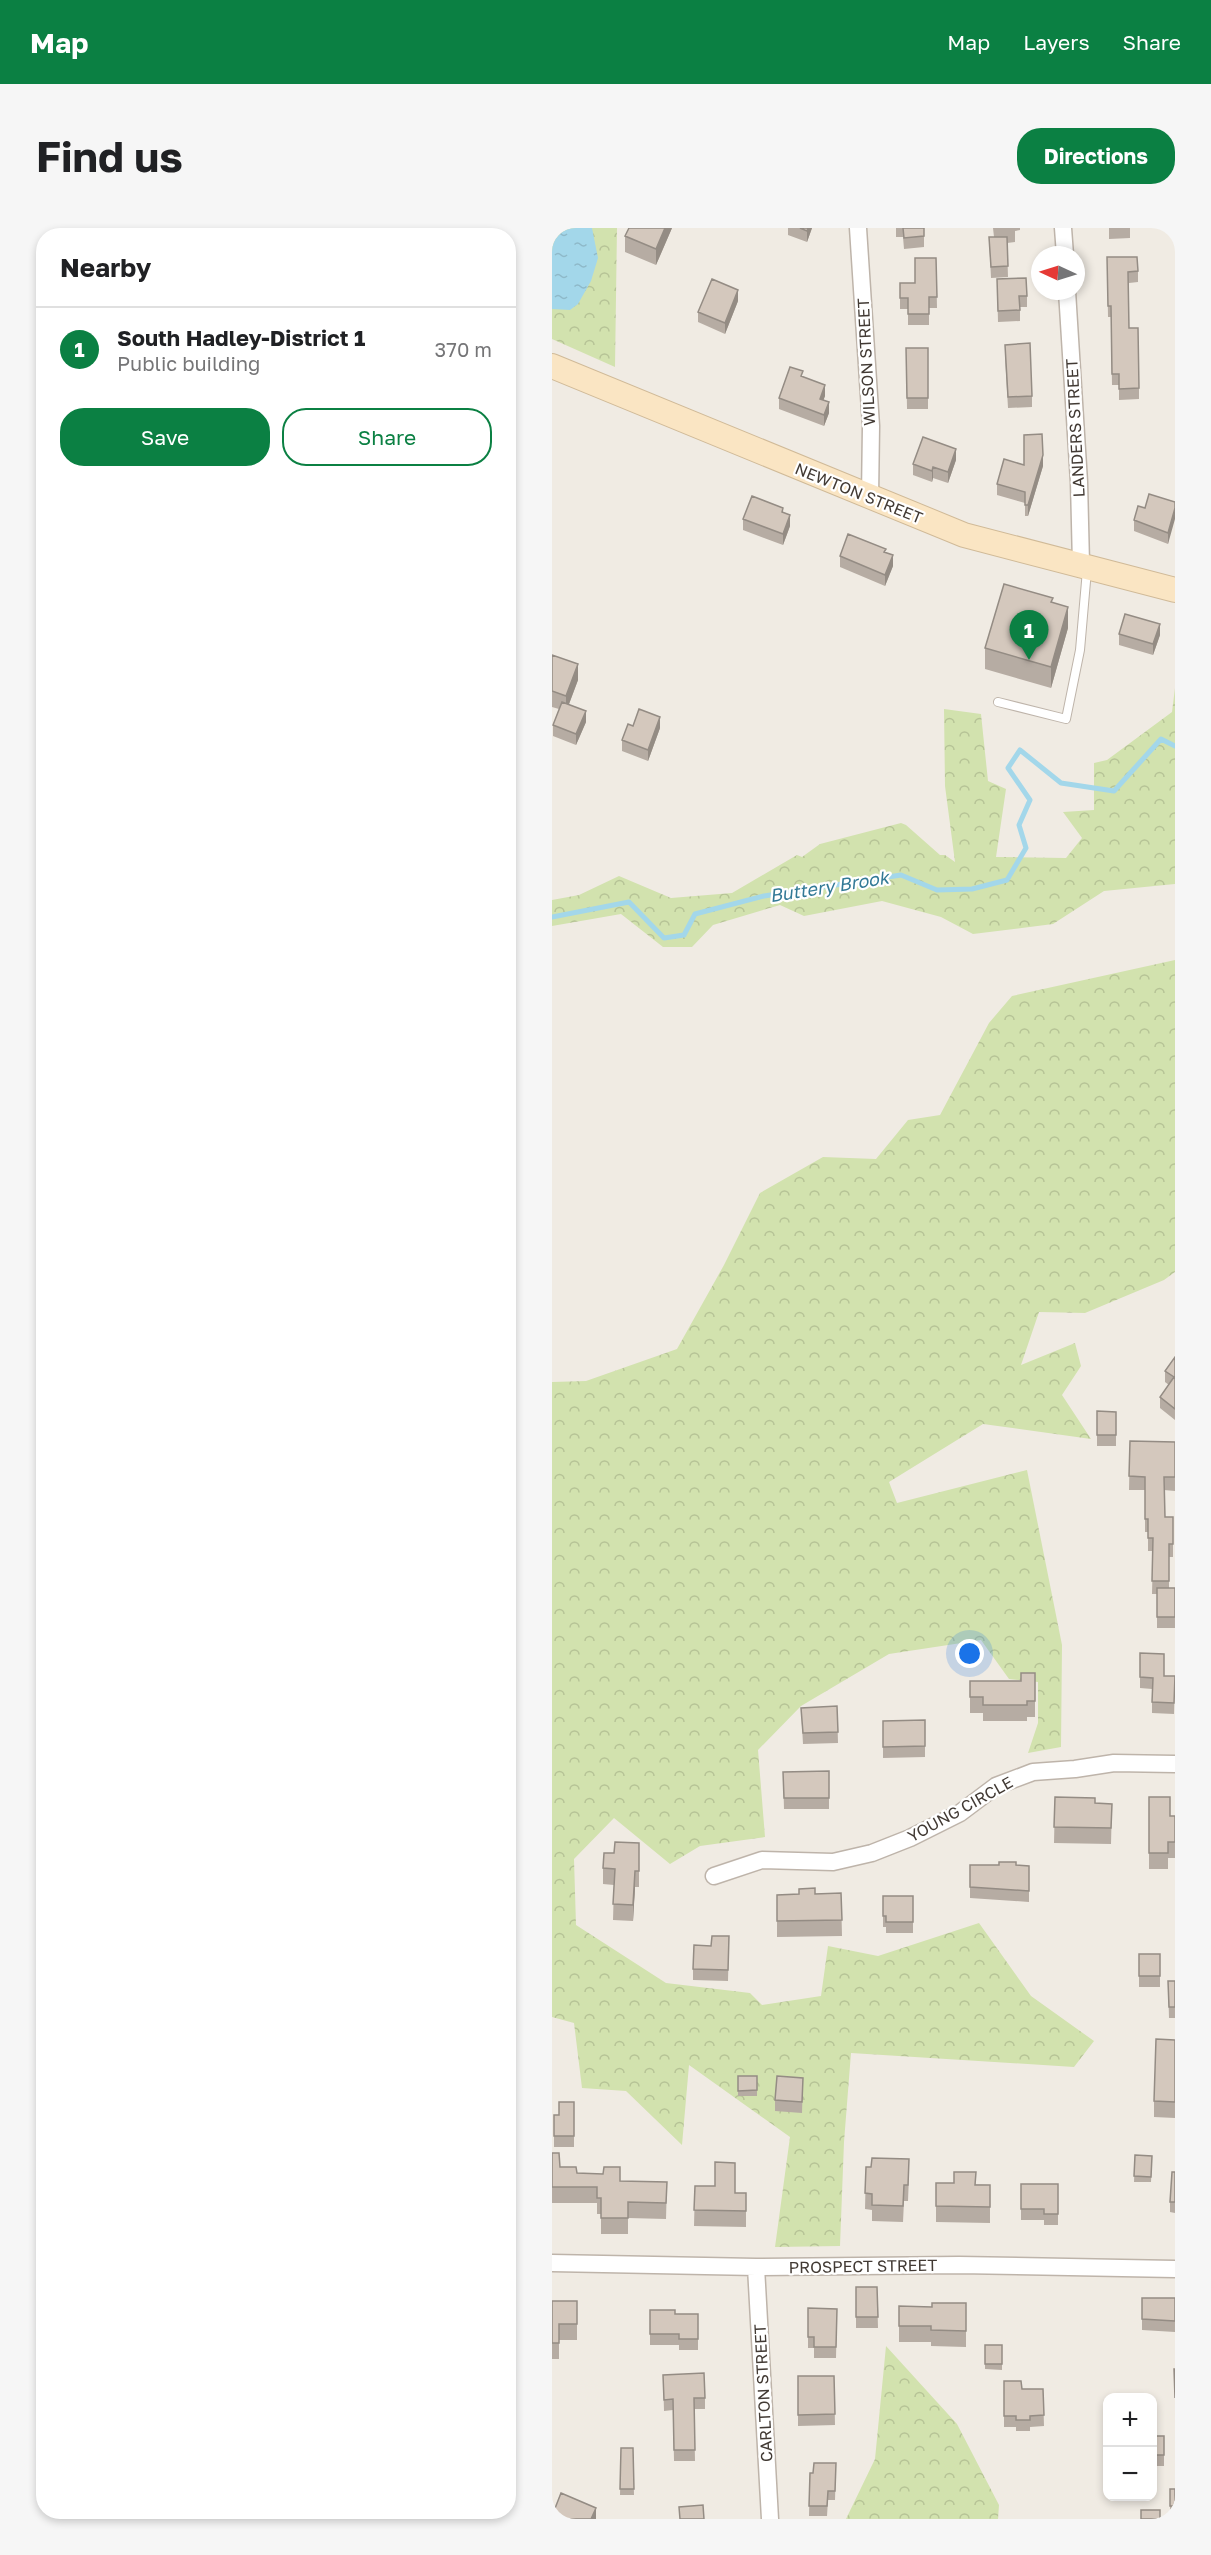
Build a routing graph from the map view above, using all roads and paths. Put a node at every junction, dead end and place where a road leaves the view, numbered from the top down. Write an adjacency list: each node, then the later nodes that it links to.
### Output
1 (858, 228): 6 (street, WILSON STREET)
2 (1064, 228): 3 (street)
3 (1065, 246)
4 (1068, 300): 7 (street, LANDERS STREET)
5 (552, 366): 6 (main road, NEWTON STREET)
6 (870, 497): 7 (main road, NEWTON STREET)
7 (1085, 565): 8 (main road, NEWTON STREET); 9 (lane)
8 (1175, 590)
9 (998, 702)
10 (1175, 1764): 11 (street, YOUNG CIRCLE)
11 (714, 1876)
12 (552, 2263): 13 (street, PROSPECT STREET)
13 (756, 2267): 14 (street, PROSPECT STREET); 15 (street, CARLTON STREET)
14 (1175, 2269)
15 (770, 2519)

